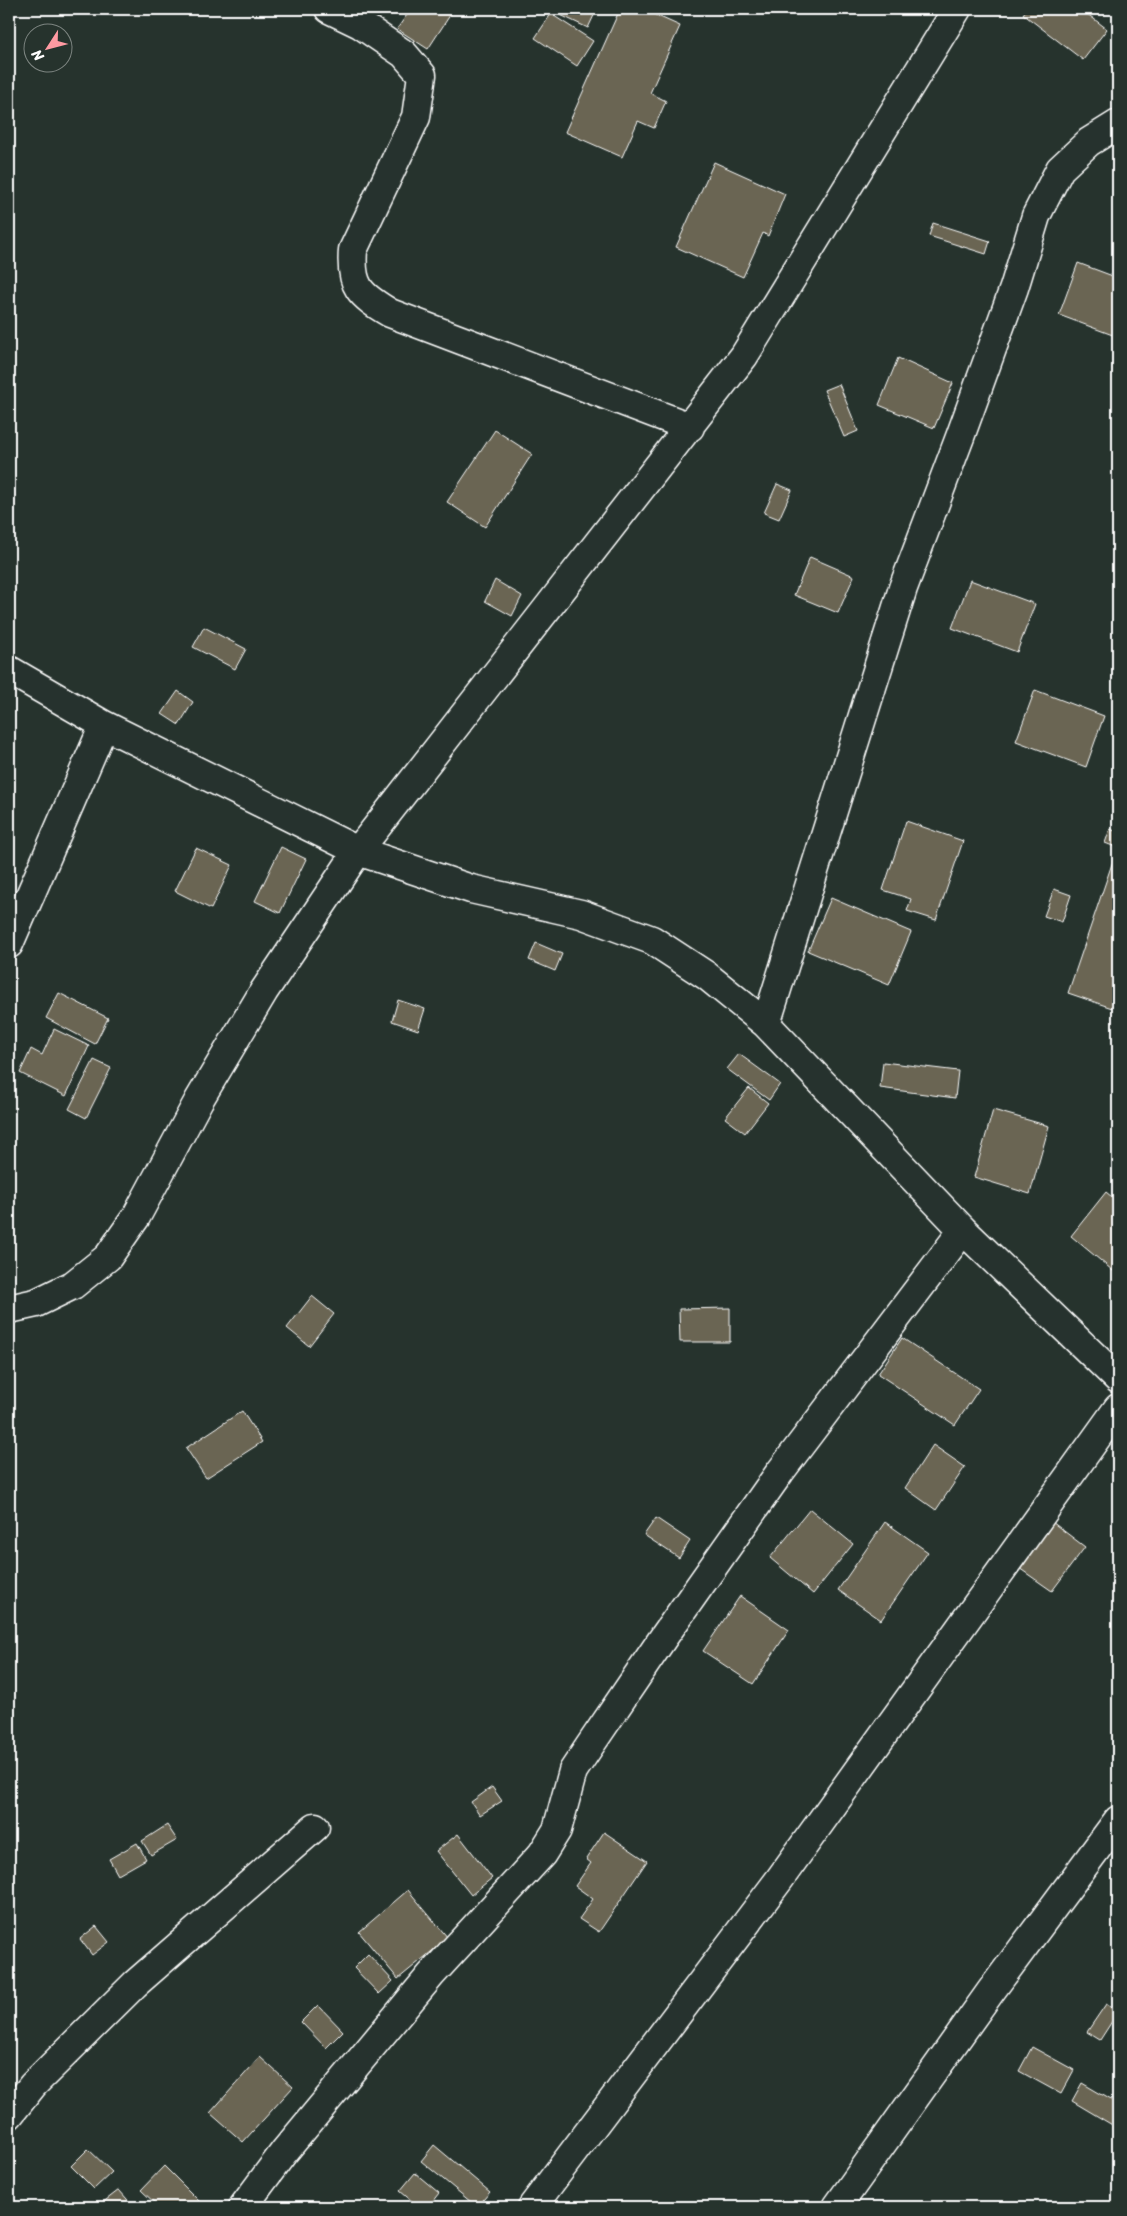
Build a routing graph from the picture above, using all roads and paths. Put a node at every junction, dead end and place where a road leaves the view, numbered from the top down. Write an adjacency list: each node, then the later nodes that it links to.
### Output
1 (329, 9): 4 (street)
2 (957, 9): 4 (street)
3 (1118, 124): 9 (street)
4 (690, 427): 7 (street)
5 (9, 670): 6 (street)
6 (104, 725): 7 (street); 8 (street)
7 (358, 851): 9 (street); 11 (street)
8 (9, 944)
9 (766, 1024): 10 (street)
10 (962, 1230): 12 (street); 17 (street)
11 (9, 1309)
12 (1118, 1379)
13 (1118, 1408): 18 (street)
14 (1118, 1820): 19 (street)
15 (315, 1827): 16 (street)
16 (9, 2115)
17 (243, 2207)
18 (532, 2207)
19 (837, 2207)

